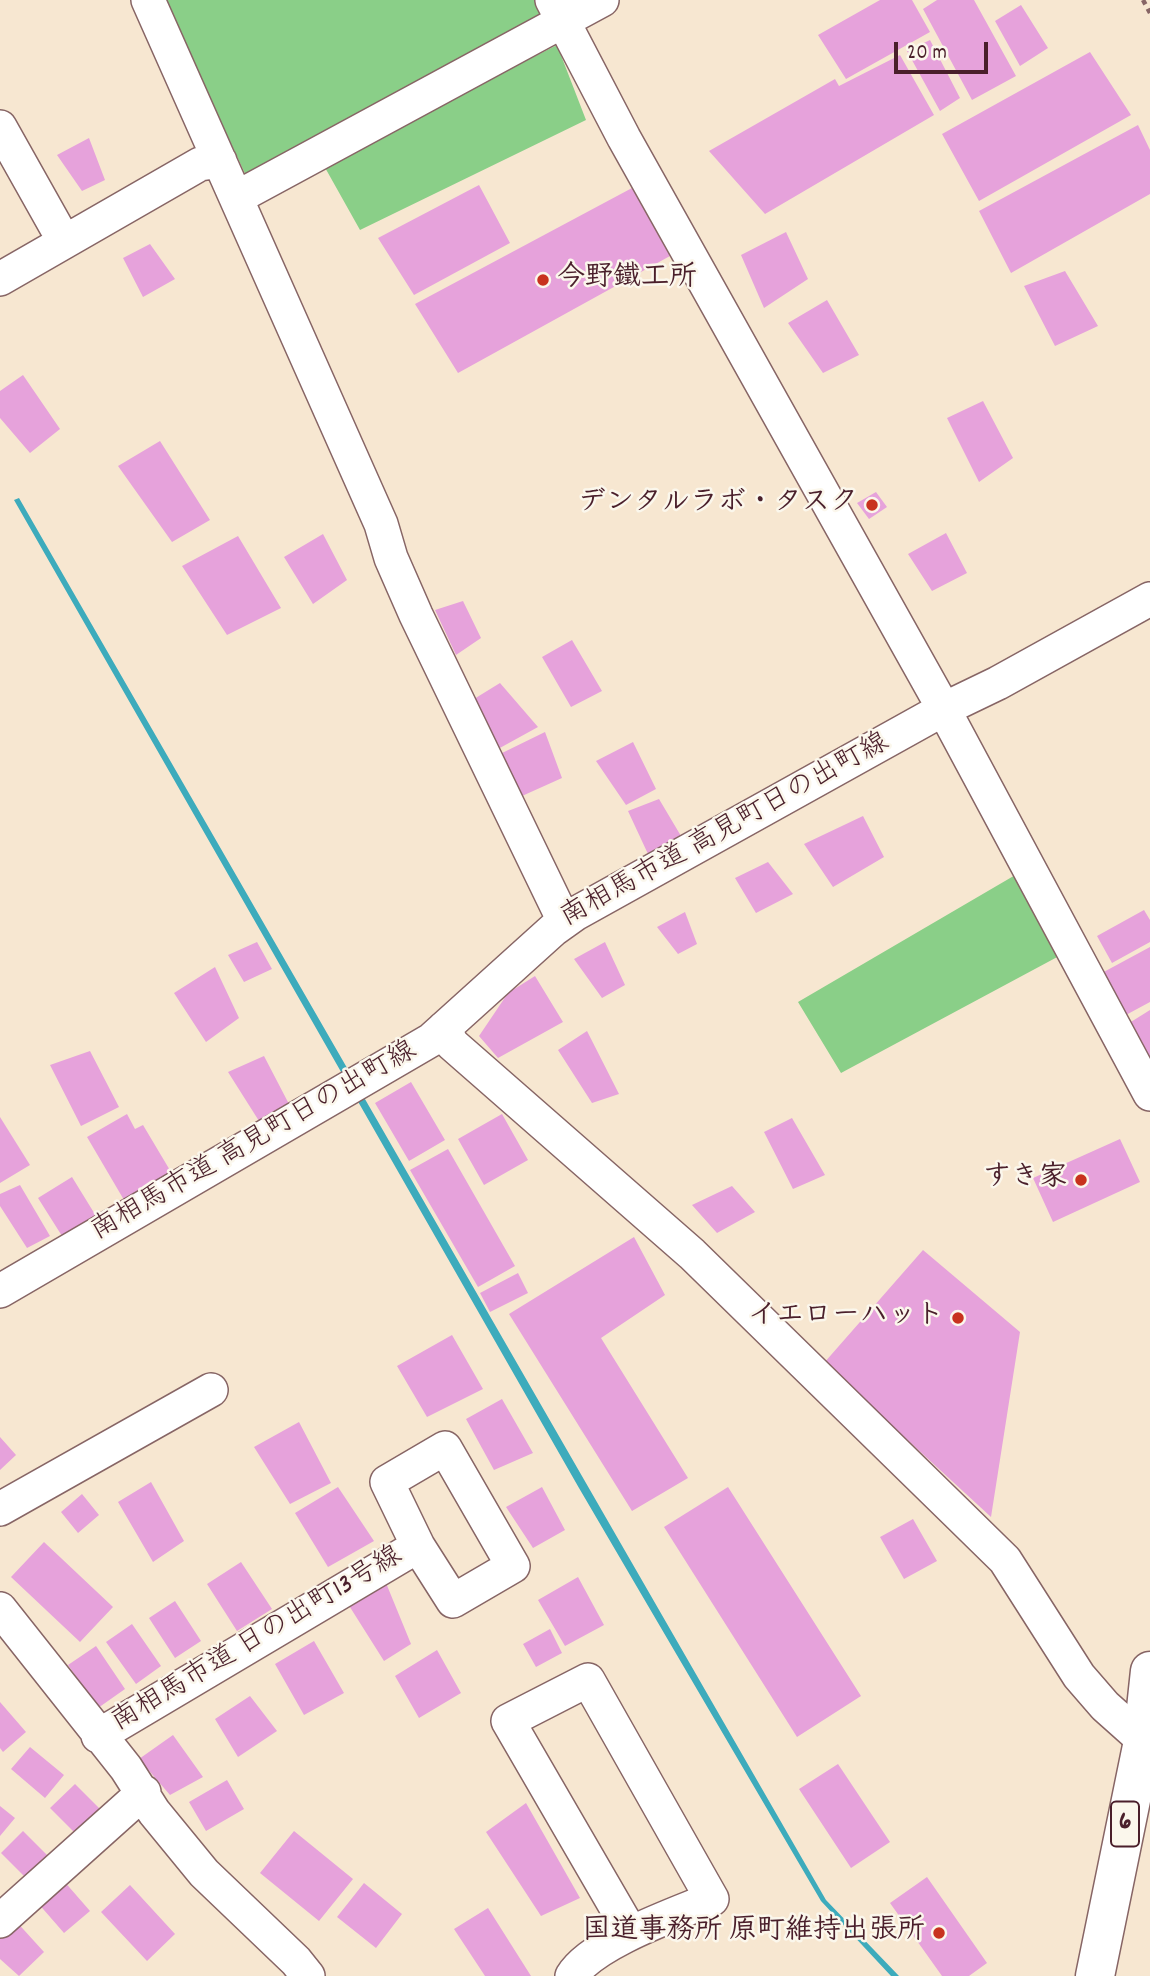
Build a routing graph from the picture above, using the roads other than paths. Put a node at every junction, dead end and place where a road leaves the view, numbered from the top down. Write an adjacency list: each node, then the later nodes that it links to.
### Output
1 (148, 0): 5 (street)
2 (602, 0): 3 (street)
3 (558, 11): 6 (street); 10 (street)
4 (0, 127): 7 (street)
5 (220, 161): 6 (street); 7 (street)
6 (236, 198): 11 (street)
7 (64, 242): 8 (street)
8 (0, 279)
9 (1150, 599): 10 (street, 南相馬市道 高見町日の出町線)
10 (942, 710): 11 (street, 南相馬市道 高見町日の出町線); 13 (street)
11 (564, 921): 12 (street, 南相馬市道 高見町日の出町線)
12 (444, 1028): 14 (street, 南相馬市道 高見町日の出町線); 21 (street)
13 (1150, 1094)
14 (0, 1291)
15 (211, 1390): 16 (street)
16 (0, 1509)
17 (418, 1546): 20 (street, 南相馬市道 日の出町13号線)
18 (0, 1609): 20 (street)
19 (1150, 1671): 21 (highway, 6)
20 (98, 1736): 23 (street)
21 (1142, 1739): 22 (highway, 6)
22 (1143, 1779): 28 (highway, 6)
23 (144, 1792): 24 (street); 26 (street)
24 (0, 1921)
25 (631, 1933): 25 (street); 27 (street)
26 (308, 1976)
27 (572, 1976)
28 (1095, 1976)

